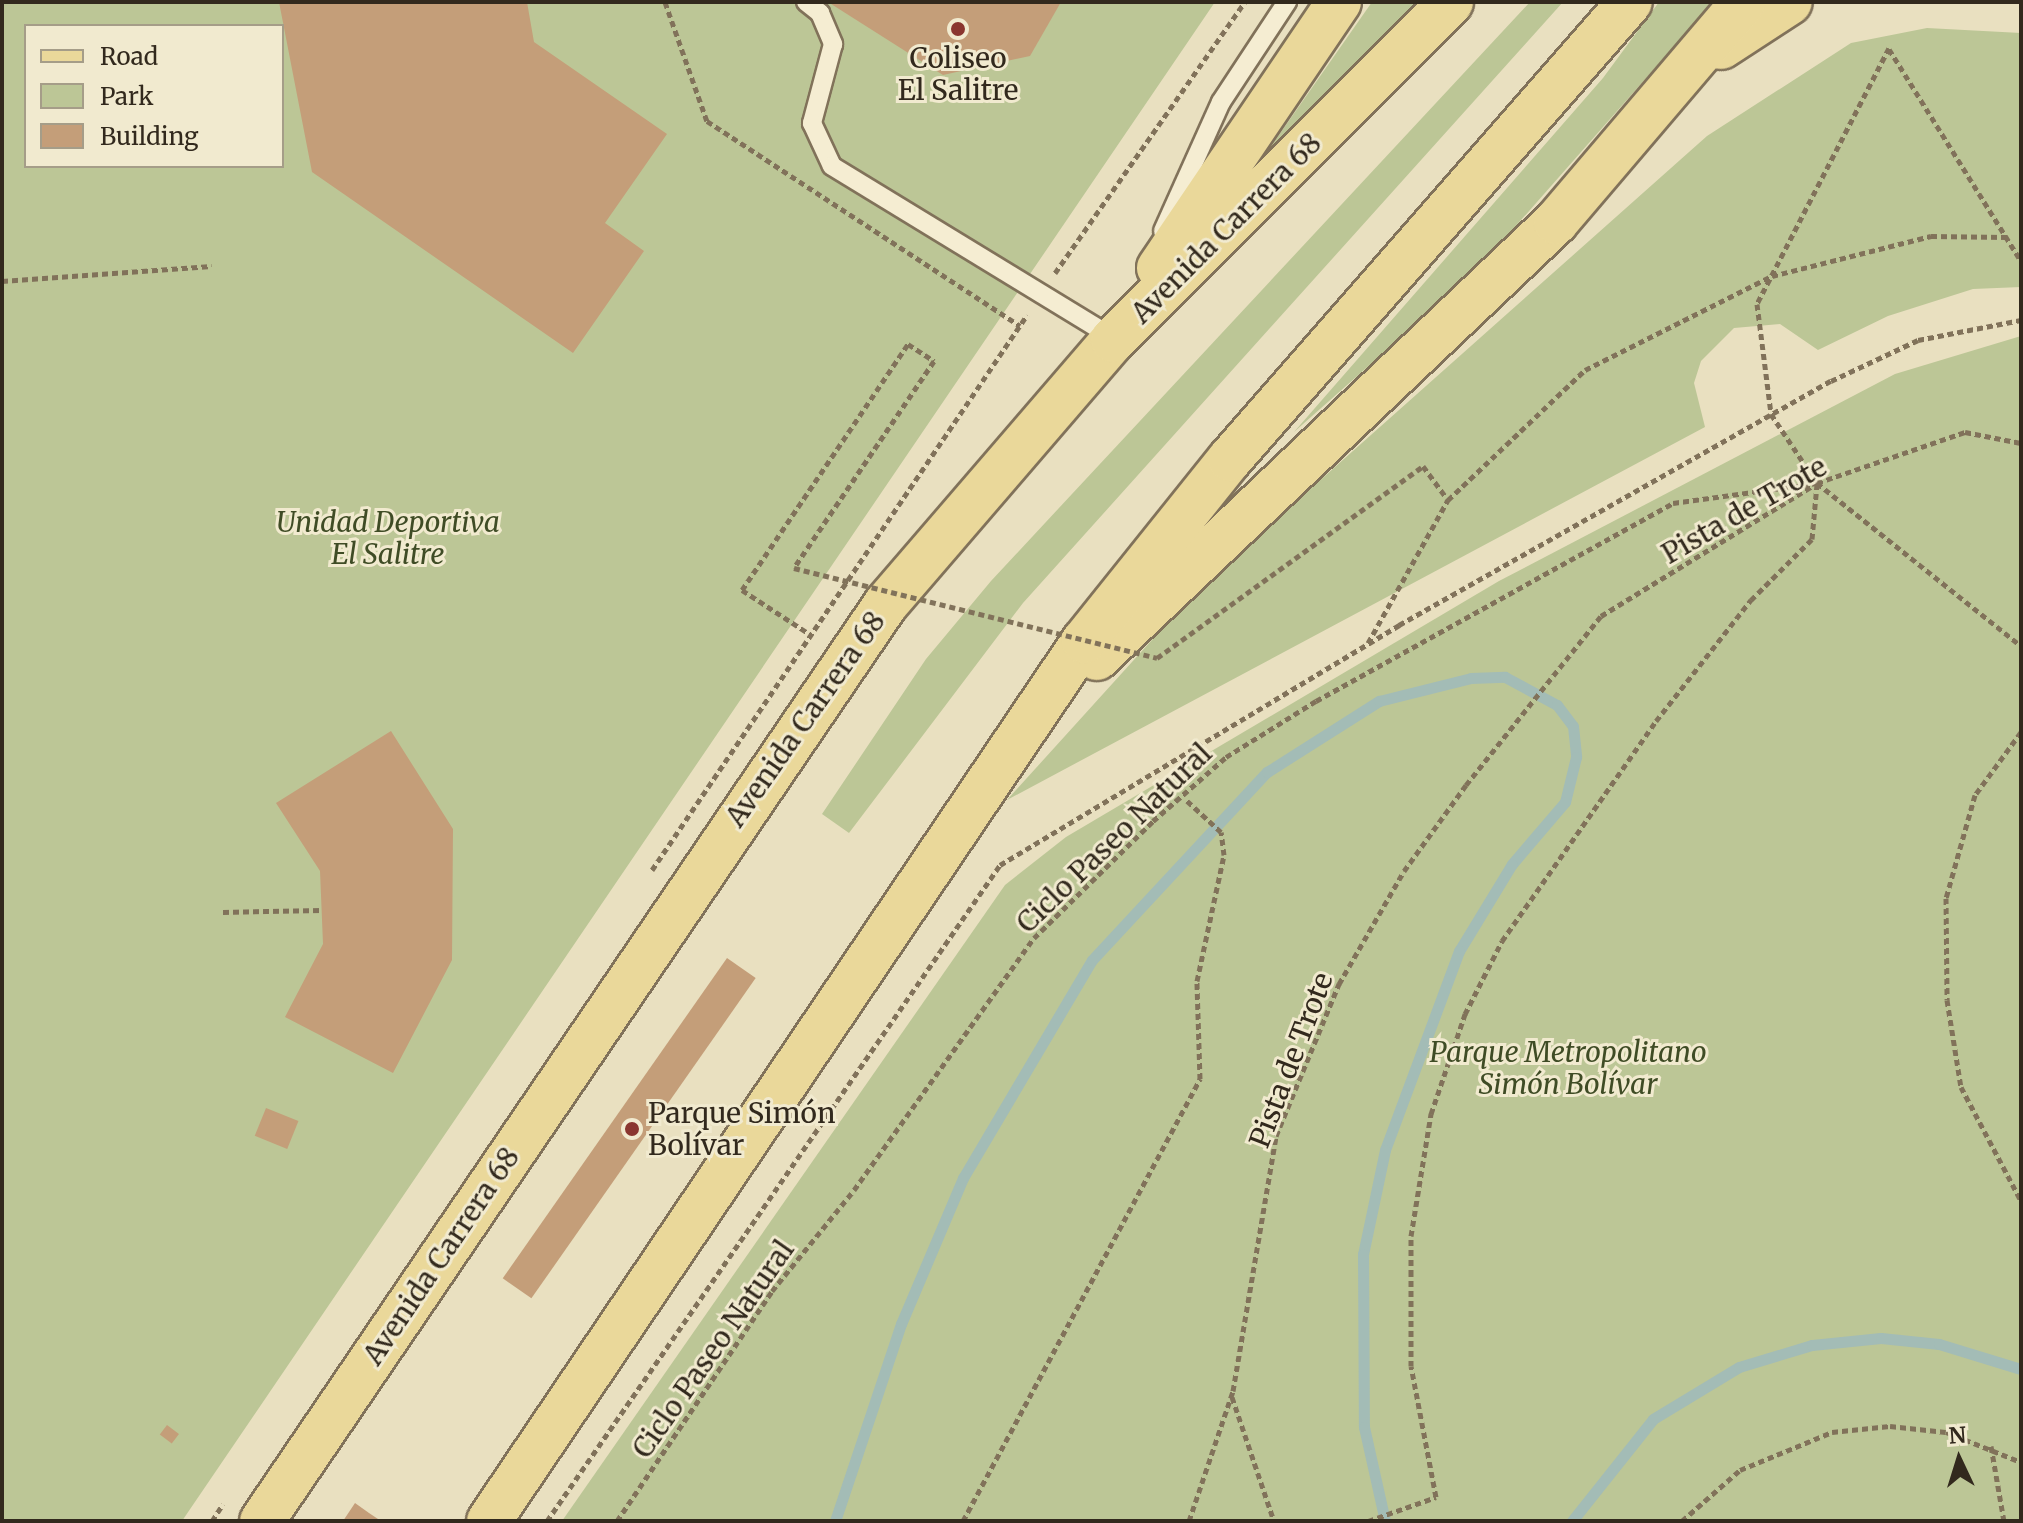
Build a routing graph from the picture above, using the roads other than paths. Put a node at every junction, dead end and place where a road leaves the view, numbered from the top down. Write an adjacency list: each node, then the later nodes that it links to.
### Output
1 (806, 2): 9 (lane)
2 (1287, 2): 9 (lane)
3 (1339, 2): 9 (main road)
4 (1451, 2): 9 (main road, Avenida Carrera 68)
5 (1630, 2): 10 (main road)
6 (1743, 2): 8 (main road)
7 (1790, 2): 8 (main road)
8 (1686, 71): 10 (main road)
9 (1113, 340): 11 (main road, Avenida Carrera 68)
10 (1023, 728): 12 (main road)
11 (262, 1521)
12 (489, 1521)

